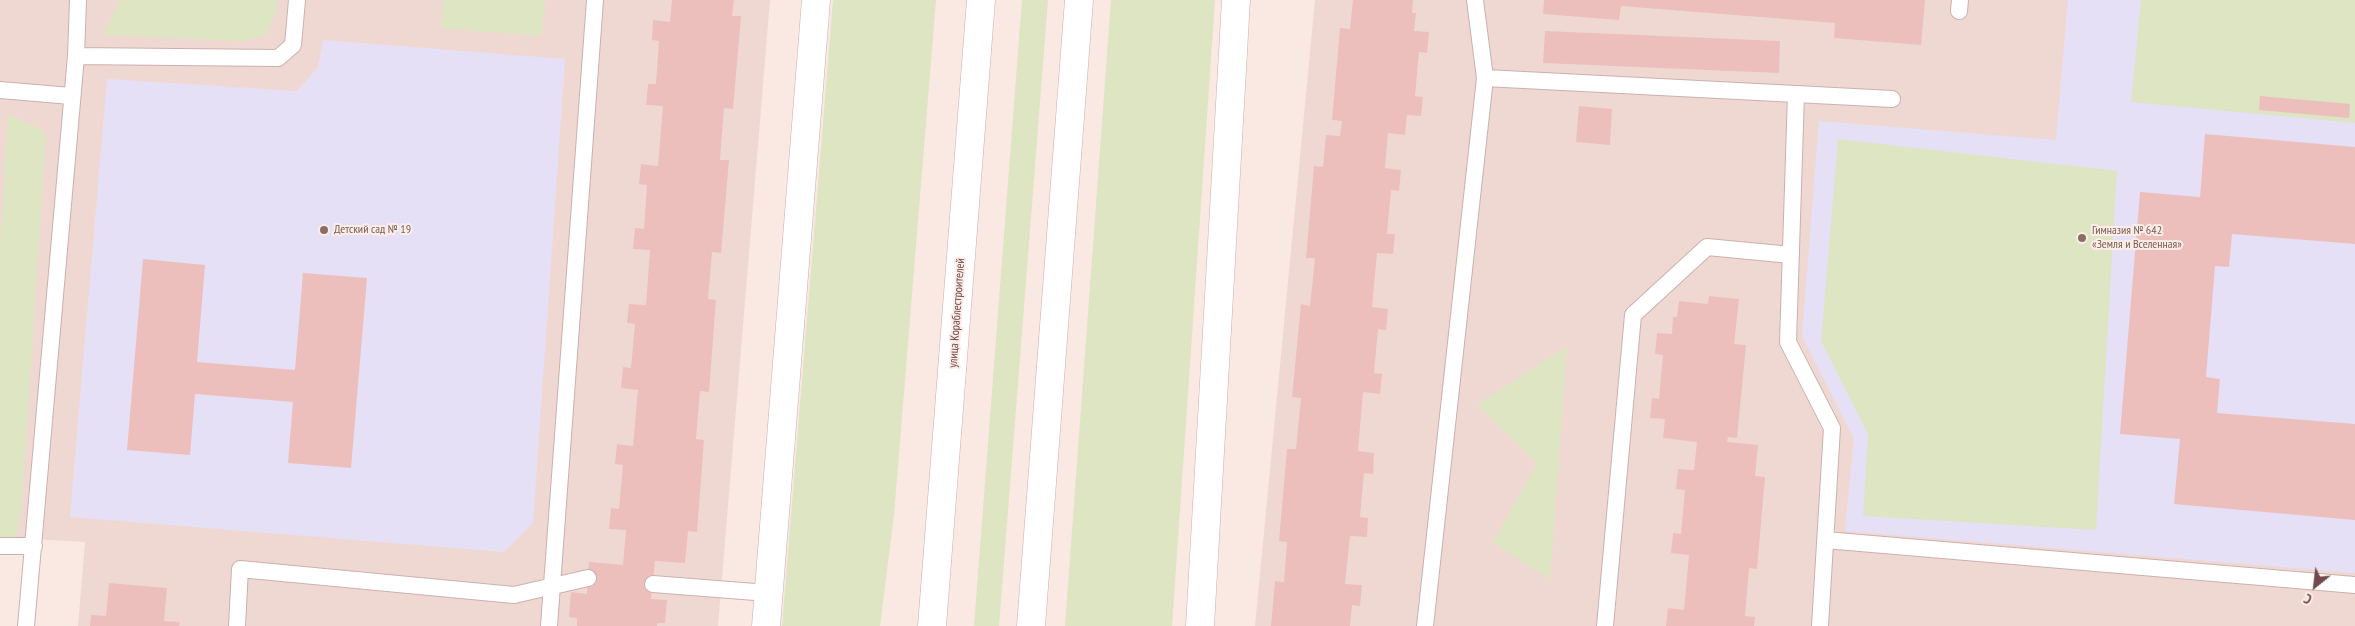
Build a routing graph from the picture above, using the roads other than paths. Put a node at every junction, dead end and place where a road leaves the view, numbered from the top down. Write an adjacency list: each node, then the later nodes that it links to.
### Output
1 (78, 0): 9 (lane)
2 (297, 0): 9 (lane)
3 (595, 0): 22 (lane)
4 (816, 0): 23 (street)
5 (981, 0): 28 (street, улица Кораблестроителей)
6 (1079, 0): 29 (street)
7 (1236, 0): 30 (street)
8 (1475, 0): 10 (lane)
9 (76, 56): 13 (lane)
10 (1486, 78): 12 (lane); 31 (lane)
11 (0, 90): 13 (lane)
12 (1796, 94): 14 (lane); 15 (lane)
13 (71, 96): 18 (lane)
14 (1892, 99)
15 (1791, 255): 16 (lane); 32 (lane)
16 (1825, 540): 21 (lane); 33 (lane)
17 (0, 546): 18 (lane)
18 (34, 546): 24 (lane)
19 (588, 578): 22 (lane)
20 (653, 584): 23 (lane)
21 (2355, 585)
22 (552, 587): 25 (lane); 26 (lane)
23 (768, 593): 27 (street)
24 (26, 626)
25 (236, 626)
26 (549, 626)
27 (766, 626)
28 (932, 626)
29 (1031, 626)
30 (1200, 626)
31 (1425, 626)
32 (1605, 626)
33 (1820, 626)

